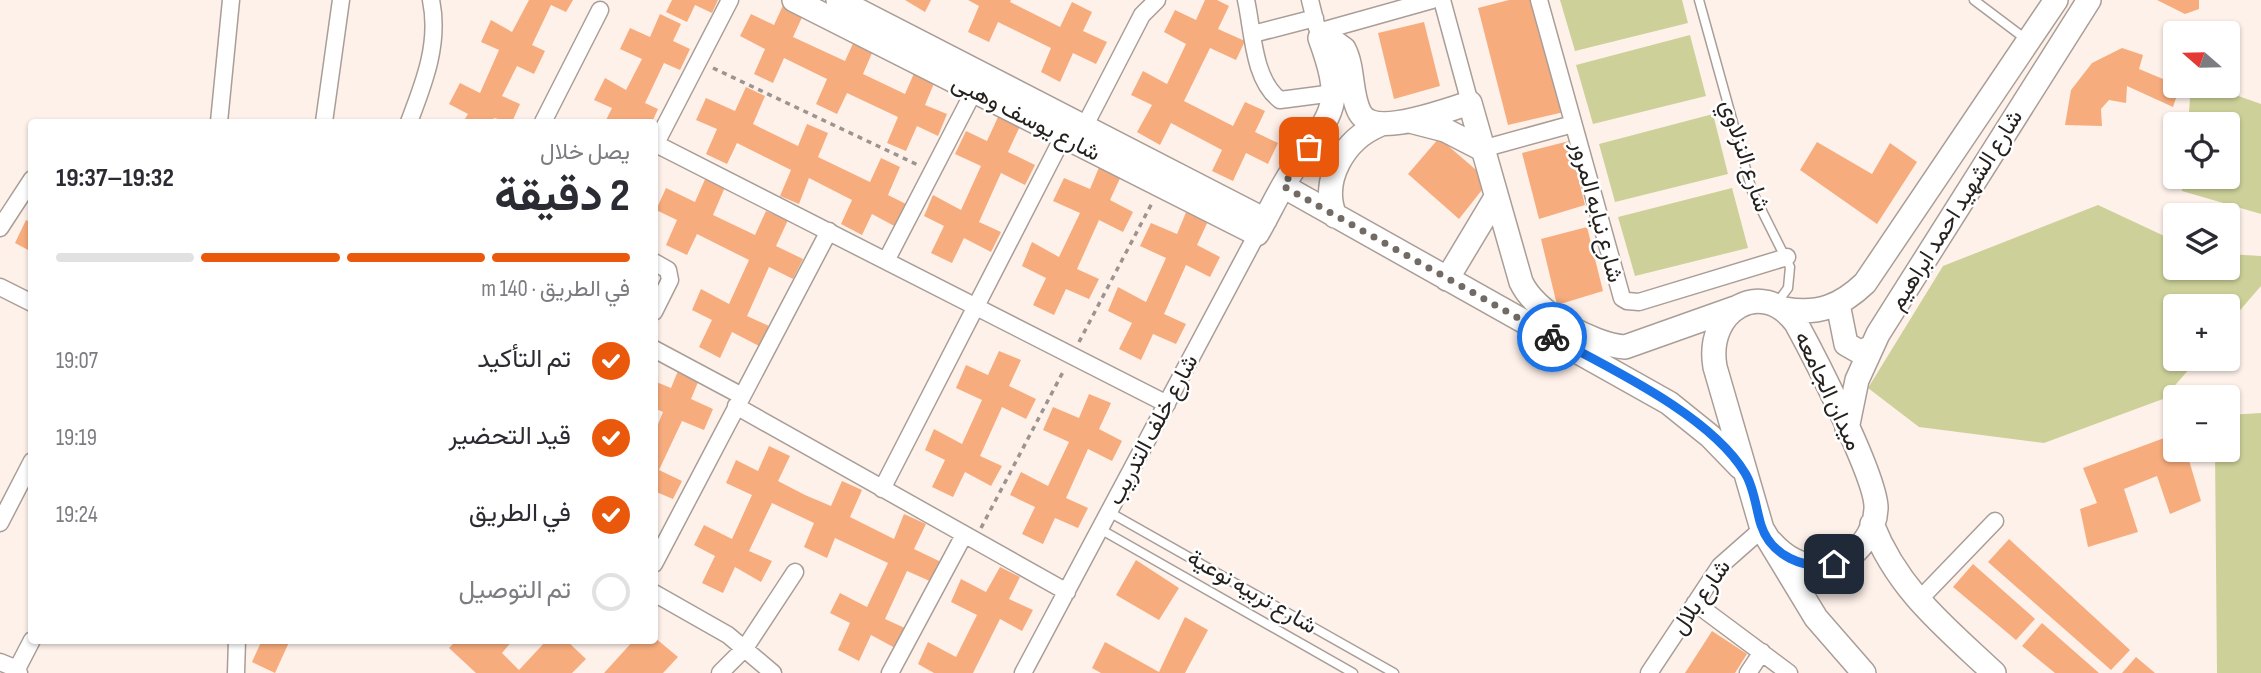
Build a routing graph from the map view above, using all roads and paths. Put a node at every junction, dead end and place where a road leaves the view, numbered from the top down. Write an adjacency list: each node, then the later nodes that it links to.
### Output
1 (231, 0): 26 (street)
2 (341, 0): 27 (street)
3 (431, 0): 28 (street)
4 (730, 0): 22 (street)
5 (794, 0): 23 (street, شارع يوسف وهبى)
6 (839, 0): 33 (street, شارع يوسف وهبى)
7 (1246, 0): 19 (street)
8 (1310, 0): 18 (street)
9 (1432, 0): 18 (street)
10 (1442, 0): 25 (street)
11 (1539, 0): 31 (street, شارع نيابه المرور)
12 (1699, 0): 45 (lane, شارع النزلاوي)
13 (1974, 0): 20 (lane)
14 (2056, 0): 20 (street, شارع الشهيد احمد ابراهيم)
15 (2089, 0): 21 (street, شارع الشهيد احمد ابراهيم)
16 (1151, 1): 33 (street)
17 (600, 10): 29 (street)
18 (1318, 29): 19 (street); 24 (street); 32 (street)
19 (1253, 34): 24 (street)
20 (2028, 41): 21 (street); 52 (street, شارع الشهيد احمد ابراهيم)
21 (2053, 57): 57 (street, شارع الشهيد احمد ابراهيم)
22 (698, 61): 34 (street); 37 (path)
23 (974, 92): 33 (street, شارع يوسف وهبى); 37 (street)
24 (1334, 93): 39 (street, شارع خلف التدريب)
25 (1470, 103): 30 (street); 36 (street)
26 (219, 119)
27 (324, 119)
28 (410, 119)
29 (545, 119)
30 (1409, 121): 32 (street); 36 (street)
31 (1573, 124): 36 (street); 45 (street, شارع نيابه المرور)
32 (1379, 125): 41 (street)
33 (1074, 136): 42 (street, شارع يوسف وهبى); 53 (street)
34 (658, 139)
35 (658, 146): 44 (street)
36 (1482, 149): 40 (street)
37 (932, 172): 46 (street)
38 (28, 186): 43 (street)
39 (1283, 186): 41 (street); 42 (street, شارع خلف التدريب)
40 (1495, 199): 48 (street); 56 (street)
41 (1335, 216): 48 (street)
42 (1261, 227): 61 (street, شارع خلف التدريب)
43 (0, 228)
44 (829, 232): 46 (street); 60 (street)
45 (1787, 257): 54 (lane, شارع النزلاوي)
46 (886, 261): 53 (street)
47 (658, 265): 51 (street)
48 (1447, 279): 59 (street)
49 (0, 287): 50 (street)
50 (28, 301)
51 (658, 304)
52 (1838, 304): 54 (street, شارع الشهيد احمد ابراهيم); 57 (street)
53 (976, 306): 61 (street); 65 (street)
54 (1780, 306): 55 (street); 62 (street, ميدان الجامعه)
55 (1735, 308): 56 (street); 64 (street)
56 (1625, 347): 59 (street)
57 (1870, 348): 62 (street, شارع الشهيد احمد ابراهيم)
58 (658, 351): 60 (street)
59 (1616, 373): 64 (street)
60 (739, 401): 65 (street); 73 (street)
61 (1167, 404): 66 (street, شارع خلف التدريب)
62 (1847, 429): 69 (street, ميدان الجامعه)
63 (28, 469): 68 (street)
64 (1746, 474): 72 (street)
65 (883, 489): 71 (street)
66 (1109, 512): 70 (street, شارع خلف التدريب); 91 (lane, شارع تربيه نوعية)
67 (1996, 521): 77 (street)
68 (0, 523)
69 (1872, 524): 72 (street); 77 (street)
70 (1100, 529): 75 (street, شارع خلف التدريب); 90 (lane, شارع تربيه نوعية)
71 (964, 535): 75 (street); 88 (street)
72 (1767, 536): 78 (street, شارع بلال); 95 (street)
73 (658, 556)
74 (795, 572): 81 (street)
75 (1067, 592): 89 (street, شارع خلف التدريب)
76 (658, 595): 81 (street)
77 (1918, 601): 96 (street)
78 (1695, 603): 82 (street); 92 (street, شارع بلال)
79 (30, 644): 84 (street)
80 (237, 644): 85 (street)
81 (745, 648): 86 (street); 87 (street)
82 (1762, 652): 93 (street); 94 (street)
83 (0, 662): 84 (street)
84 (18, 671)
85 (236, 673)
86 (720, 673)
87 (773, 673)
88 (890, 673)
89 (1023, 673)
90 (1353, 673)
91 (1394, 673)
92 (1649, 673)
93 (1748, 673)
94 (1789, 673)
95 (1864, 673)
96 (1994, 673)

